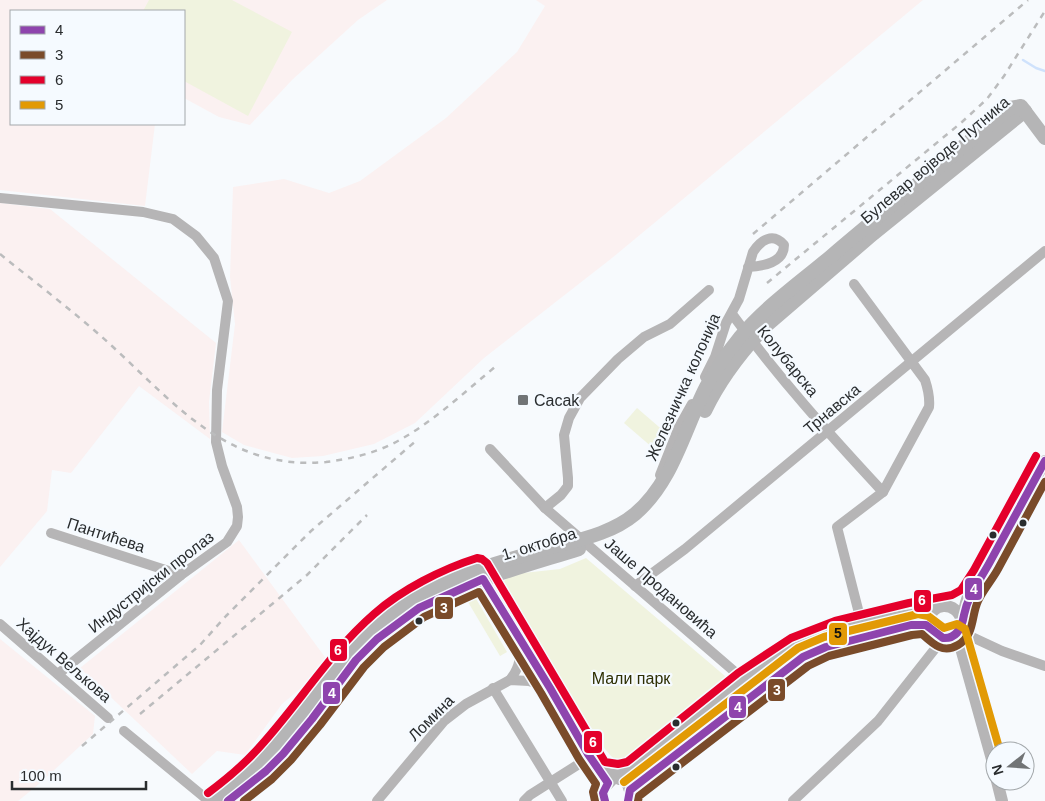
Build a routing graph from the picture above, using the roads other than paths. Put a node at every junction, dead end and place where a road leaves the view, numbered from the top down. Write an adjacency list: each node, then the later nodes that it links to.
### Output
1 (1045, 138): 8 (main road, Булевар војводе Путника)
2 (0, 198): 18 (street, Индустријски пролаз)
3 (1045, 251): 9 (street, Трнавска)
4 (748, 267): 7 (street, Железничка колонија)
5 (854, 284): 9 (street)
6 (709, 290): 14 (street, Железничка колонија)
7 (732, 314): 8 (street, Колубарска); 16 (street, Железничка колонија)
8 (748, 336): 10 (street, Колубарска); 16 (main road, Булевар војводе Путника)
9 (912, 361): 10 (street, Трнавска); 13 (street)
10 (828, 432): 13 (street, Колубарска); 19 (street, Трнавска)
11 (490, 449): 14 (street, Јаше Продановића)
12 (1045, 461): 20 (street)
13 (882, 492): 24 (street)
14 (545, 508): 16 (street, Јаше Продановића)
15 (51, 533): 18 (street, Пантићева)
16 (583, 540): 17 (main road, 1. октобра); 19 (street, Јаше Продановића)
17 (480, 574): 26 (street); 48 (main road, 1. октобра); 49 (main road, 1. октобра)
18 (181, 575): 29 (street, Индустријски пролаз)
19 (635, 586): 31 (street, Јаше Продановића)
20 (968, 598): 21 (street); 25 (street)
21 (949, 606): 22 (street); 25 (street)
22 (935, 610): 24 (street); 27 (street)
23 (0, 624): 29 (street, Хајдук Вељкова)
24 (862, 625): 31 (street)
25 (959, 628): 27 (street); 28 (street); 37 (street)
26 (516, 632): 30 (street); 33 (street)
27 (934, 632): 34 (street); 53 (street)
28 (1045, 666)
29 (58, 674): 35 (street, Хајдук Вељкова)
30 (510, 680): 32 (street, Ломина); 33 (street)
31 (744, 681): 34 (street, Јаше Продановића); 40 (street)
32 (493, 688): 42 (street); 50 (street, Ломина)
33 (550, 688): 38 (street)
34 (755, 692): 45 (street)
35 (108, 718)
36 (124, 731): 44 (street)
37 (988, 741)
38 (590, 757): 39 (street); 42 (street)
39 (599, 771): 40 (street); 43 (street)
40 (631, 771): 41 (street)
41 (619, 780): 43 (street); 45 (street)
42 (551, 782): 51 (street); 52 (street)
43 (608, 784): 46 (street)
44 (197, 796): 47 (street)
45 (629, 796)
46 (604, 799)
47 (209, 801)
48 (214, 801)
49 (228, 801)
50 (377, 801)
51 (524, 801)
52 (562, 801)
53 (793, 801)

